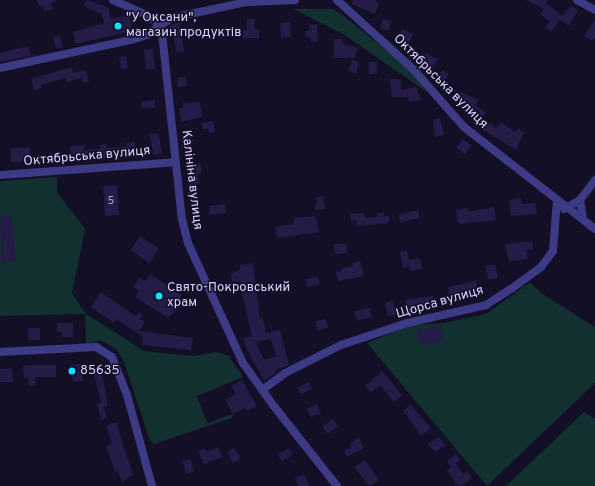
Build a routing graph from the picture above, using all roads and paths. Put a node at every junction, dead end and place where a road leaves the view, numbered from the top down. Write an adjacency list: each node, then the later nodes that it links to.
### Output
1 (113, 0): 6 (street)
2 (295, 0): 6 (street)
3 (336, 0): 11 (street, Октябрьська вулиця)
4 (577, 0): 5 (street)
5 (595, 10)
6 (158, 26): 7 (street); 8 (street, Калініна вулиця)
7 (0, 68)
8 (175, 162): 9 (street, Октябрьська вулиця); 18 (street, Калініна вулиця)
9 (0, 176)
10 (595, 180): 12 (street)
11 (557, 200): 13 (street, Октябрьська вулиця); 14 (street, Щорса вулиця)
12 (580, 200): 13 (street); 15 (street)
13 (567, 207): 14 (street); 15 (street, Октябрьська вулиця)
14 (557, 211): 18 (street, Щорса вулиця)
15 (583, 219): 16 (street, Октябрьська вулиця)
16 (595, 229)
17 (0, 352): 19 (street)
18 (262, 390): 20 (street, Калініна вулиця)
19 (152, 486)
20 (338, 486)

